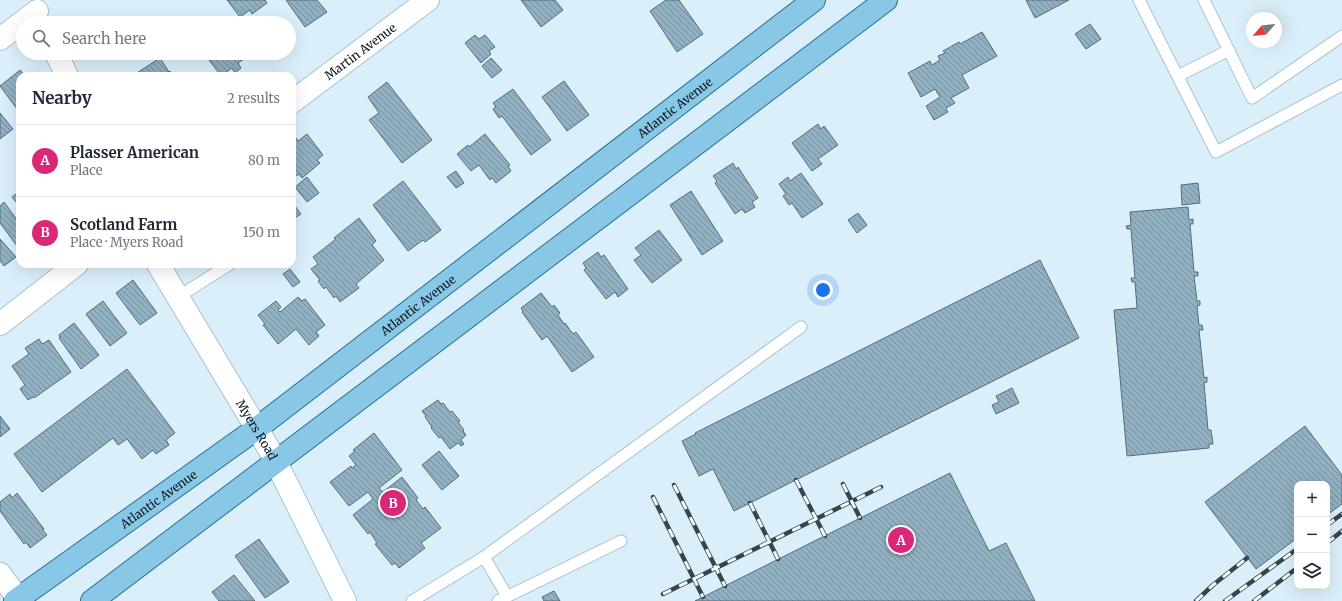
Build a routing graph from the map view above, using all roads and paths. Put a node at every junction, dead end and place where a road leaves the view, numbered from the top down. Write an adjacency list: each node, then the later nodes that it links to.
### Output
1 (428, 0): 14 (street, Martin Avenue)
2 (814, 0): 21 (main road, Atlantic Avenue)
3 (886, 0): 22 (main road)
4 (1138, 0): 12 (lane)
5 (1204, 0): 9 (lane)
6 (16, 27): 8 (street)
7 (1342, 36): 9 (lane)
8 (0, 39)
9 (1229, 50): 12 (lane)
10 (59, 60): 11 (street)
11 (65, 72)
12 (1178, 76): 13 (lane)
13 (1342, 85)
14 (296, 99)
15 (72, 268): 19 (street)
16 (160, 268): 18 (street, Myers Road)
17 (224, 268): 18 (lane)
18 (178, 297): 21 (street, Myers Road)
19 (0, 324)
20 (801, 327): 24 (lane)
21 (256, 429): 22 (street, Myers Road); 27 (main road, Atlantic Avenue)
22 (276, 462): 28 (main road); 29 (street, Myers Road)
23 (621, 541): 26 (lane)
24 (484, 557): 26 (lane); 30 (lane)
25 (0, 574): 27 (street)
26 (503, 599)
27 (17, 600)
28 (92, 601)
29 (345, 601)
30 (412, 601)

